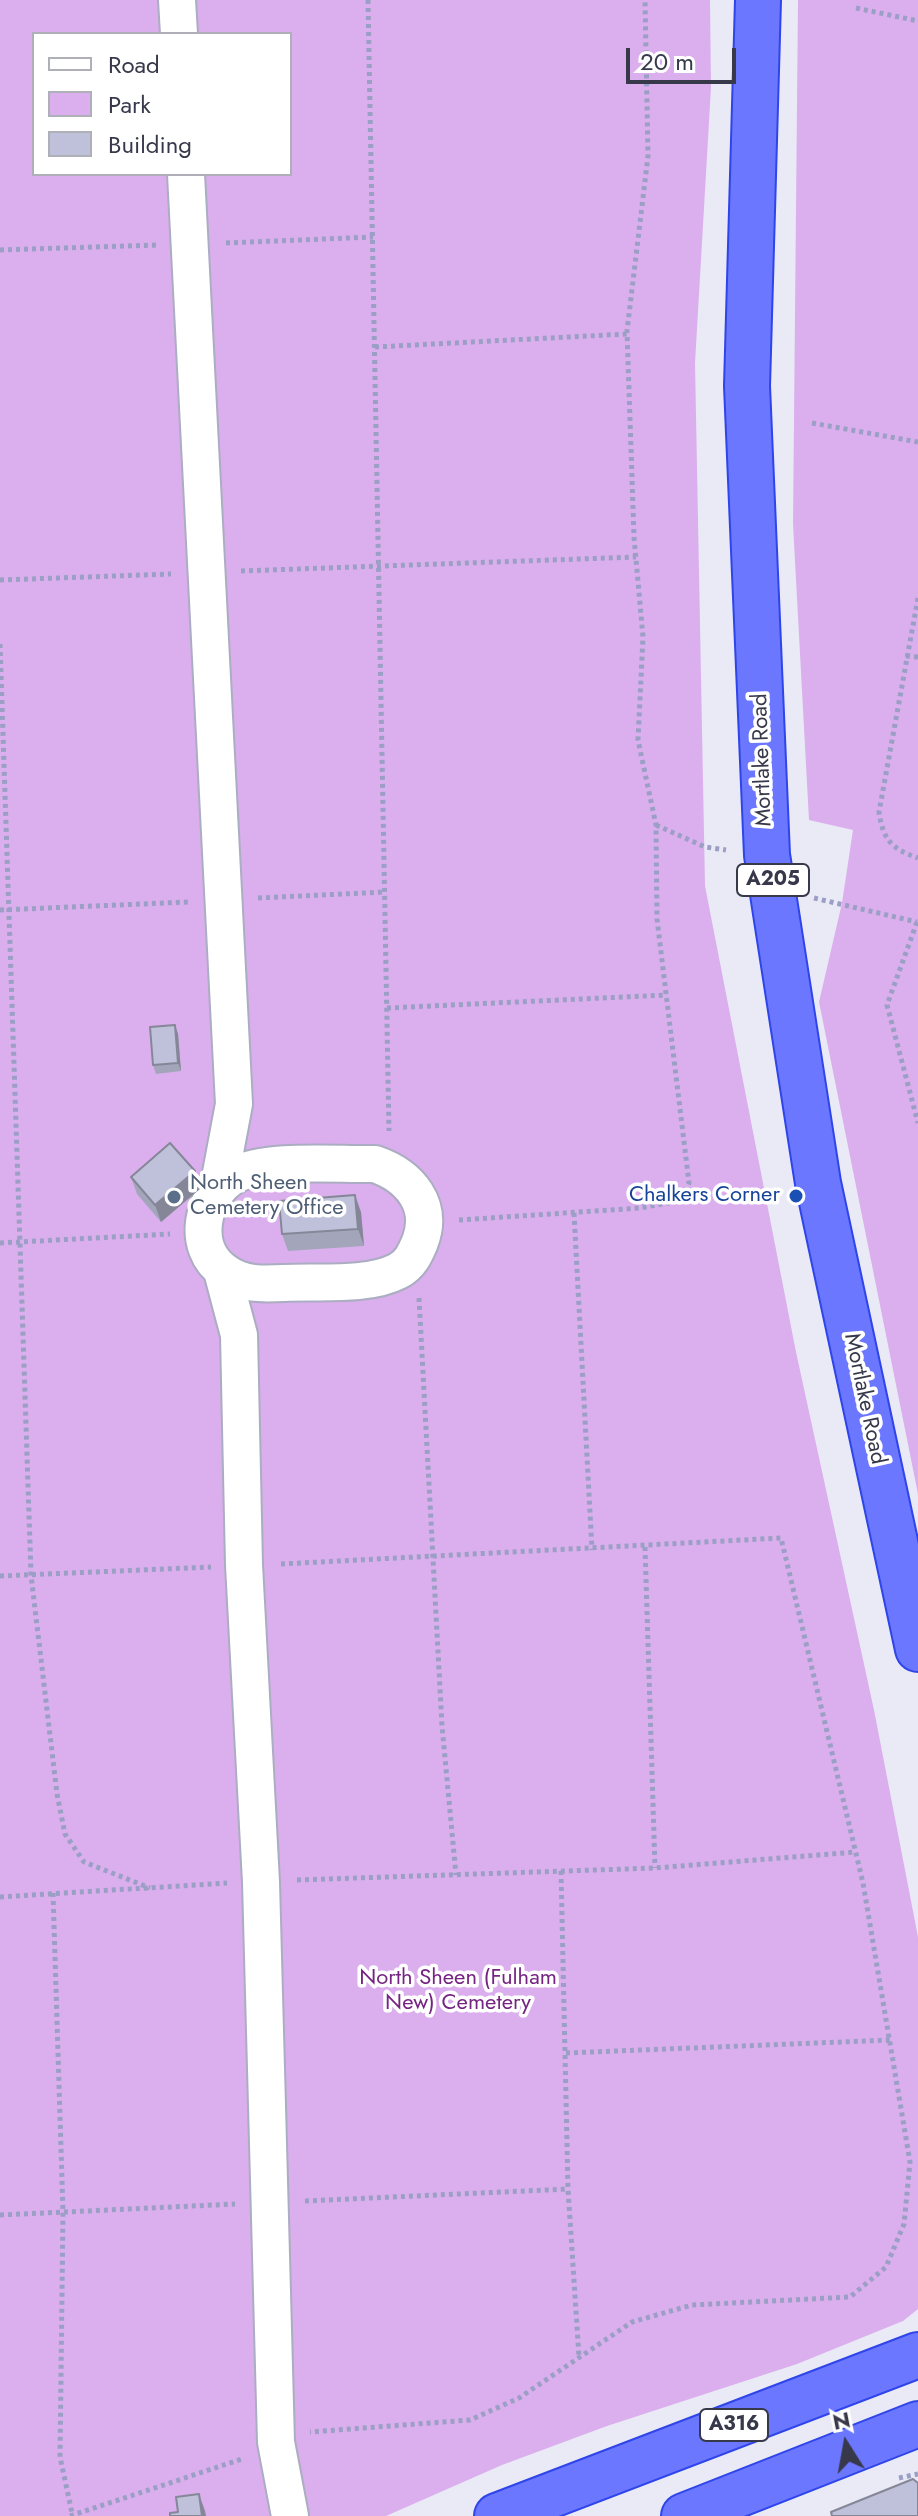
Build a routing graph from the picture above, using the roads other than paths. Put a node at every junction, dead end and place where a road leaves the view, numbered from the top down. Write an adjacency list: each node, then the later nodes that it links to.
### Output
1 (177, 0): 3 (lane)
2 (758, 0): 7 (highway, Mortlake Road / A205)
3 (179, 32)
4 (186, 176): 5 (lane)
5 (218, 1189): 6 (lane); 6 (lane)
6 (222, 1271): 12 (lane)
7 (918, 1649)
8 (918, 2355): 10 (highway, A316)
9 (918, 2424): 11 (highway)
10 (580, 2501): 13 (highway, A316)
11 (697, 2514)
12 (290, 2516)
13 (497, 2516)

